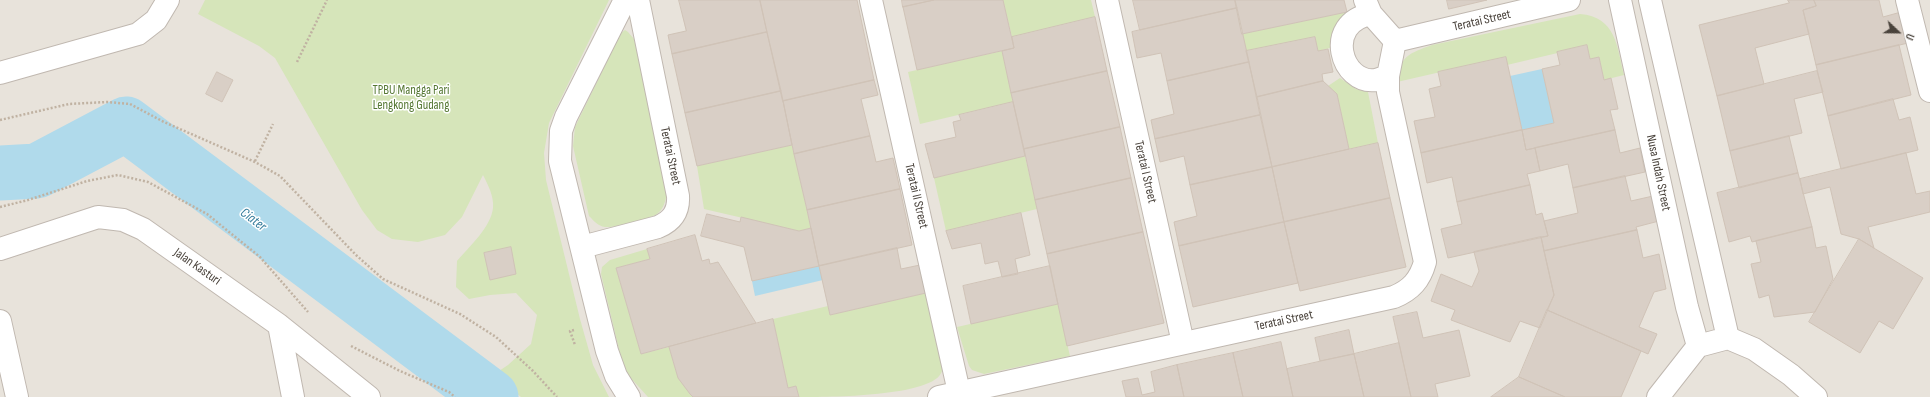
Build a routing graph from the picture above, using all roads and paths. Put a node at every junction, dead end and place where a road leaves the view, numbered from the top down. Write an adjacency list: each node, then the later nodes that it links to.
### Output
1 (168, 0): 14 (street)
2 (327, 0): 13 (path)
3 (625, 0): 20 (street)
4 (638, 0): 20 (street, Teratai Street)
5 (871, 0): 26 (street, Teratai II Street)
6 (1107, 0): 25 (street, Teratai I Street)
7 (1569, 0): 12 (street, Teratai Street)
8 (1620, 0): 24 (street, Nusa Indah Street)
9 (1650, 0): 24 (street)
10 (1907, 0): 16 (street)
11 (1368, 7): 12 (street); 15 (street)
12 (1395, 41): 15 (street, Teratai Street)
13 (297, 62)
14 (0, 73)
15 (1388, 76): 25 (street, Teratai Street)
16 (1930, 91)
17 (0, 120): 19 (path)
18 (274, 124): 19 (path)
19 (255, 162): 30 (path)
20 (582, 247): 31 (street)
21 (0, 249): 23 (street, Jalan Kasturi)
22 (0, 321): 27 (street)
23 (279, 325): 28 (street); 29 (street, Jalan Kasturi)
24 (1713, 342): 32 (street); 33 (street)
25 (1183, 343): 26 (street, Teratai Street)
26 (949, 394)
27 (17, 397)
28 (294, 397)
29 (369, 397)
30 (557, 397)
31 (629, 397)
32 (1658, 397)
33 (1816, 397)

